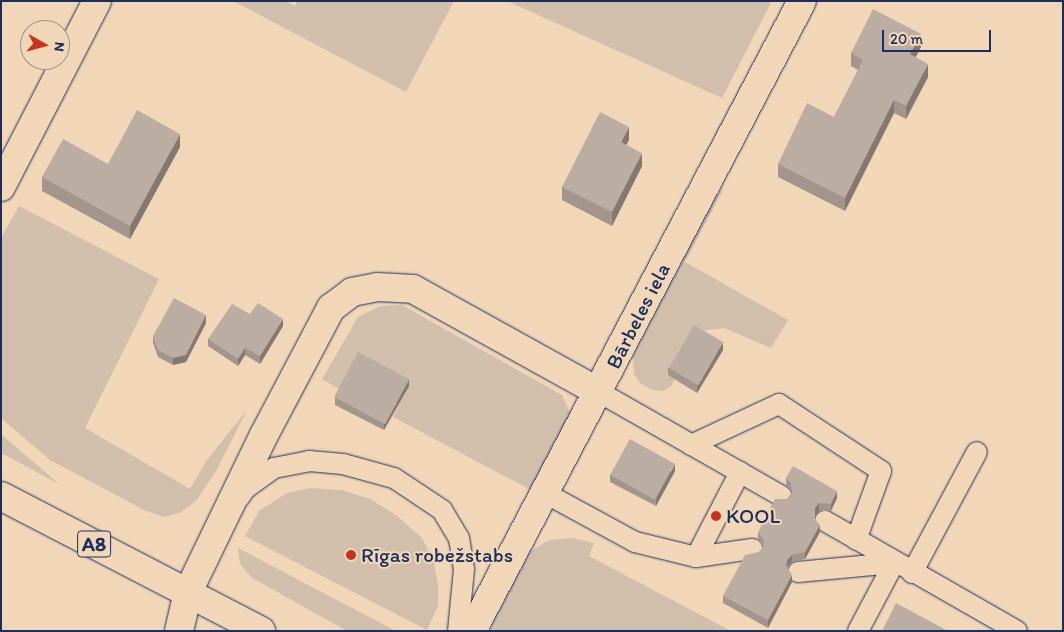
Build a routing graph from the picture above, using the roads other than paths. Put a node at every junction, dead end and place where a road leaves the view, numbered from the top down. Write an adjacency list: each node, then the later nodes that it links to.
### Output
1 (97, 1): 3 (main road)
2 (802, 1): 4 (main road, Bārbeles iela)
3 (1, 187)
4 (600, 392): 5 (lane); 8 (main road, Bārbeles iela); 12 (main road)
5 (691, 445): 7 (lane); 13 (lane)
6 (976, 452): 18 (lane)
7 (740, 472): 10 (lane); 15 (lane)
8 (546, 493): 15 (lane); 23 (main road, Bārbeles iela)
9 (1, 496): 19 (main road, A8)
10 (781, 496)
11 (825, 521): 13 (lane)
12 (218, 529): 19 (main road); 22 (lane)
13 (856, 540): 16 (lane)
14 (752, 549): 15 (lane)
15 (696, 556)
16 (894, 563): 17 (lane); 18 (lane); 24 (lane)
17 (798, 572)
18 (912, 573): 25 (lane)
19 (188, 592): 20 (main road); 21 (main road, A8)
20 (178, 631)
21 (262, 631)
22 (458, 631)
23 (472, 631)
24 (858, 631)
25 (1017, 631)

